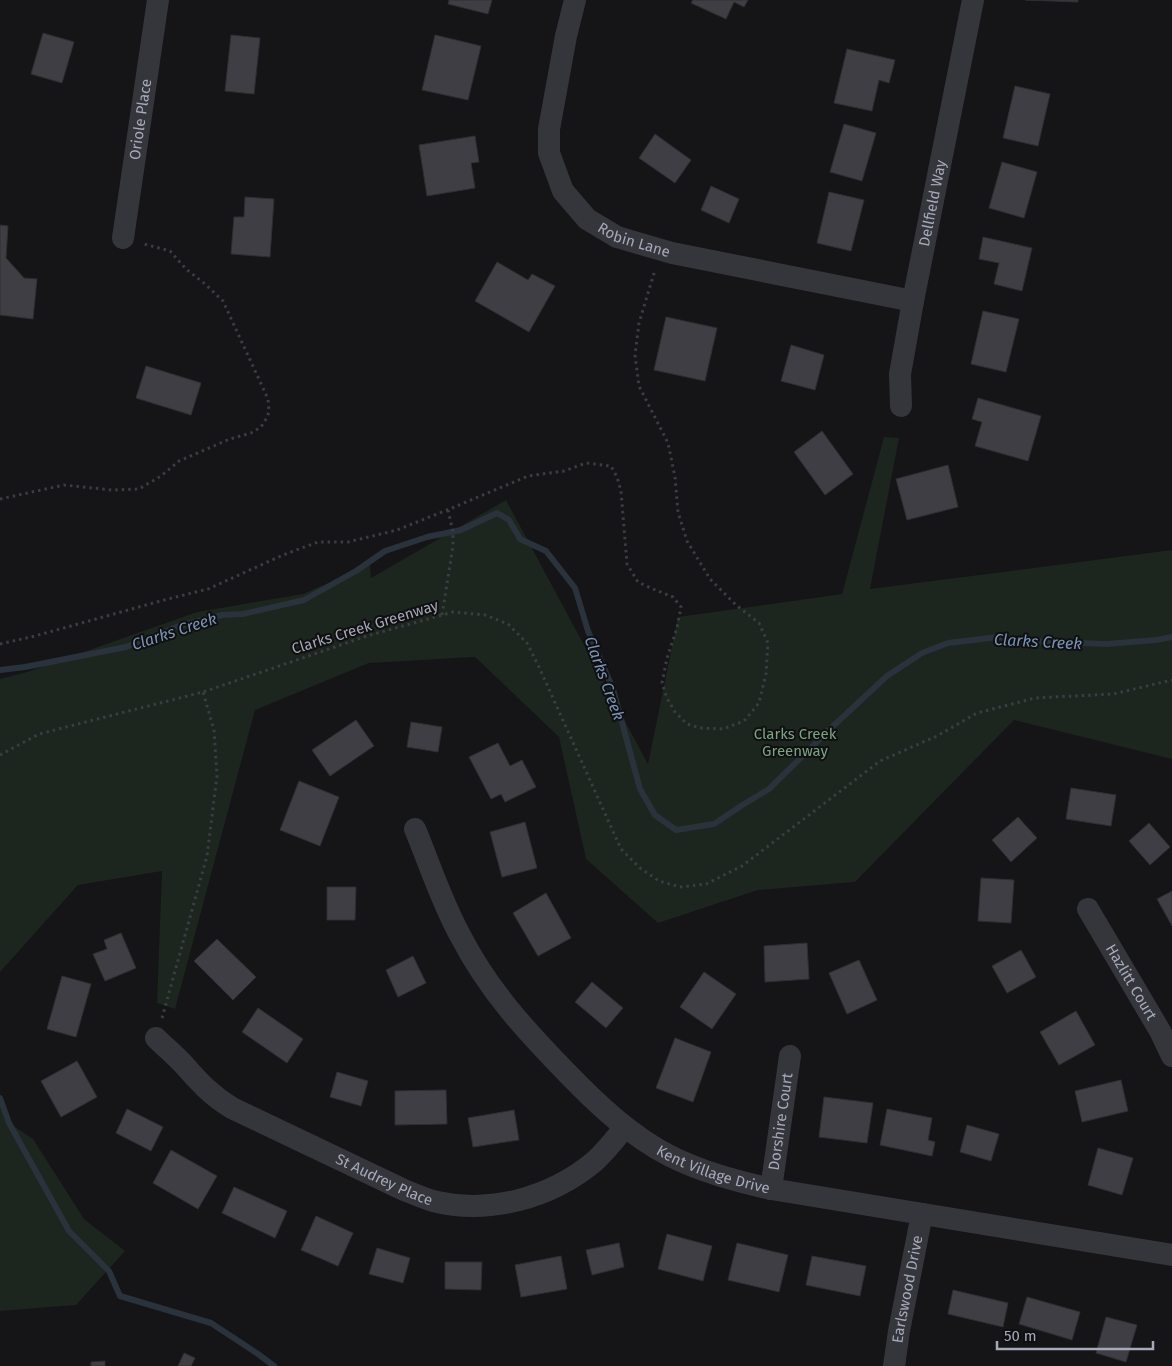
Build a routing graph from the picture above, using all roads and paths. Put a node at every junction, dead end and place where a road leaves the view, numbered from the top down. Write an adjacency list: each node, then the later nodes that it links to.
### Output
1 (158, 0): 4 (street, Oriole Place)
2 (576, 0): 5 (street, Robin Lane)
3 (973, 0): 6 (street, Dellfield Way)
4 (123, 238): 8 (path)
5 (661, 250): 6 (street, Robin Lane); 9 (path)
6 (913, 301): 7 (street, Dellfield Way)
7 (901, 406)
8 (0, 499)
9 (448, 510): 10 (path); 11 (path)
10 (442, 615): 12 (path, Clarks Creek Greenway); 13 (path, Clarks Creek Greenway)
11 (0, 644)
12 (1172, 680)
13 (203, 692): 14 (path, Clarks Creek Greenway); 17 (path)
14 (0, 755)
15 (415, 829): 20 (street, Kent Village Drive)
16 (1088, 909): 19 (street, Hazlitt Court)
17 (156, 1038): 20 (street, St Audrey Place)
18 (790, 1056): 21 (street, Dorshire Court)
19 (1172, 1056)
20 (625, 1127): 21 (street, Kent Village Drive)
21 (771, 1189): 22 (street, Kent Village Drive)
22 (922, 1214): 23 (street, Kent Village Drive); 24 (street, Earlswood Drive)
23 (1172, 1256)
24 (894, 1366)

